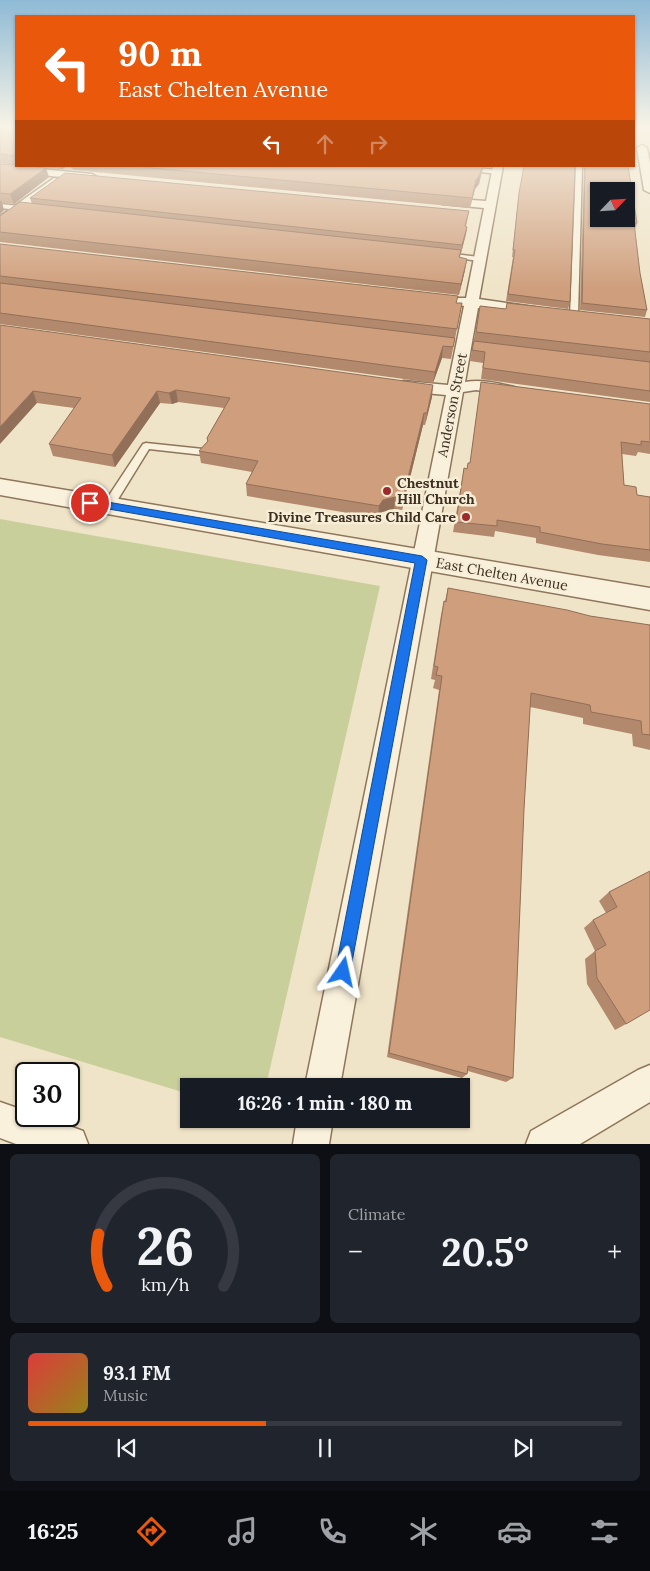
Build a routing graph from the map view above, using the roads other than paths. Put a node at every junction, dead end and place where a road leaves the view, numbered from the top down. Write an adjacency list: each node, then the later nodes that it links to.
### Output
1 (53, 181): 6 (street)
2 (496, 181): 8 (street, Anderson Street)
3 (578, 181): 15 (lane)
4 (436, 205): 8 (street)
5 (0, 206): 6 (lane)
6 (18, 208): 7 (lane); 9 (street)
7 (37, 210)
8 (491, 210): 11 (street, Anderson Street)
9 (0, 222)
10 (440, 254): 11 (lane)
11 (479, 259): 13 (street, Anderson Street)
12 (443, 299): 13 (street)
13 (472, 302): 14 (street); 17 (street, Anderson Street)
14 (546, 312)
15 (574, 316)
16 (392, 384): 17 (street)
17 (456, 387): 18 (street); 22 (street, Anderson Street)
18 (524, 392)
19 (203, 452): 21 (lane)
20 (0, 488): 21 (street, East Chelten Avenue)
21 (108, 506): 22 (street, East Chelten Avenue)
22 (422, 560): 23 (street, East Chelten Avenue); 24 (street, Anderson Street)
23 (650, 599)
24 (324, 1078)
25 (650, 1082): 30 (street)
26 (0, 1120): 28 (street)
27 (314, 1128): 29 (street)
28 (70, 1144)
29 (311, 1144)
30 (544, 1144)

